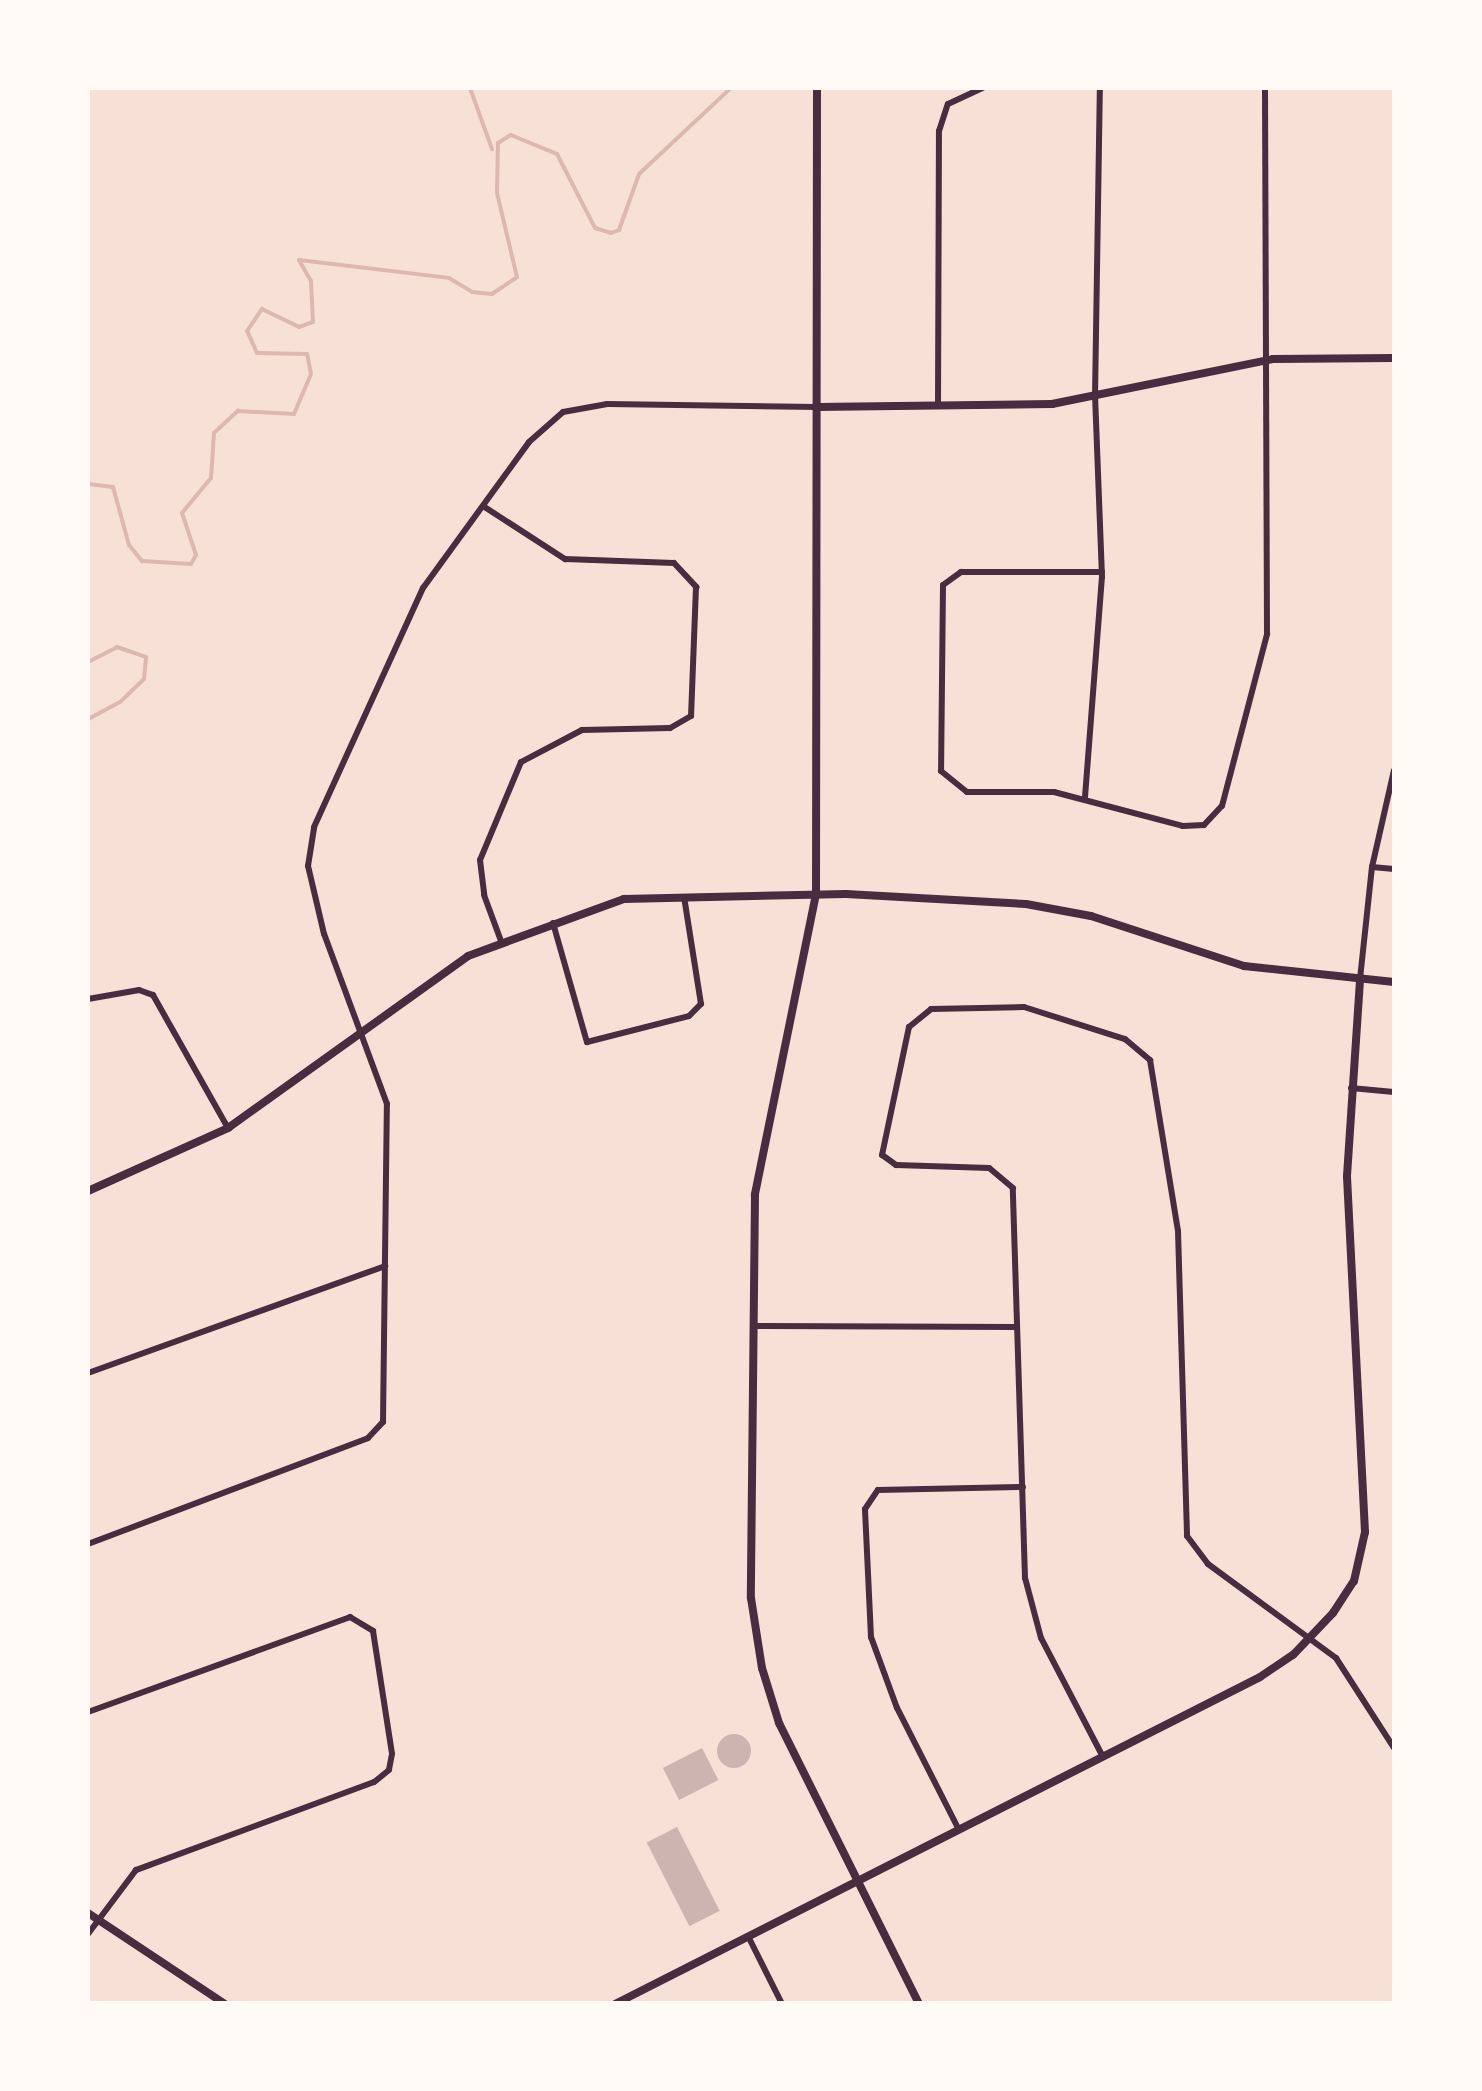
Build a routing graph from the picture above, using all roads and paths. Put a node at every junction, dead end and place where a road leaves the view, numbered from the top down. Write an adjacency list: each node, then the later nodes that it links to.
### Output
1 (817, 88): 9 (street)
2 (982, 88): 8 (street)
3 (1100, 88): 7 (street)
4 (1265, 88): 6 (street)
5 (1394, 358): 6 (street)
6 (1265, 360): 7 (street); 13 (street)
7 (1095, 397): 8 (street); 11 (street)
8 (938, 406): 9 (street)
9 (816, 408): 10 (street); 16 (street)
10 (483, 506): 19 (street); 23 (street)
11 (1102, 572): 13 (street); 13 (street)
12 (1394, 770): 14 (street)
13 (1085, 797)
14 (1372, 867): 15 (street); 20 (street)
15 (1394, 869)
16 (816, 894): 17 (street); 20 (street); 29 (street)
17 (684, 896): 18 (street); 18 (street)
18 (553, 923): 19 (street)
19 (500, 941): 23 (street)
20 (1360, 979): 21 (street); 24 (street)
21 (1394, 982)
22 (88, 999): 26 (street)
23 (360, 1034): 26 (street); 28 (street)
24 (1350, 1088): 25 (street); 34 (street)
25 (1394, 1092)
26 (228, 1128): 27 (street)
27 (88, 1191)
28 (385, 1266): 31 (street); 33 (street)
29 (752, 1326): 30 (street); 39 (street)
30 (1017, 1326): 32 (street); 34 (street)
31 (88, 1373)
32 (1023, 1486): 37 (street); 38 (street)
33 (88, 1544)
34 (1311, 1637): 36 (street); 37 (street)
35 (88, 1712): 41 (street)
36 (1394, 1748)
37 (1104, 1758): 38 (street)
38 (958, 1828): 39 (street)
39 (857, 1880): 43 (street); 47 (street)
40 (88, 1913): 41 (street)
41 (97, 1920): 42 (street); 44 (street)
42 (88, 1934)
43 (748, 1936): 45 (street); 46 (street)
44 (225, 2004)
45 (615, 2004)
46 (782, 2004)
47 (919, 2004)

